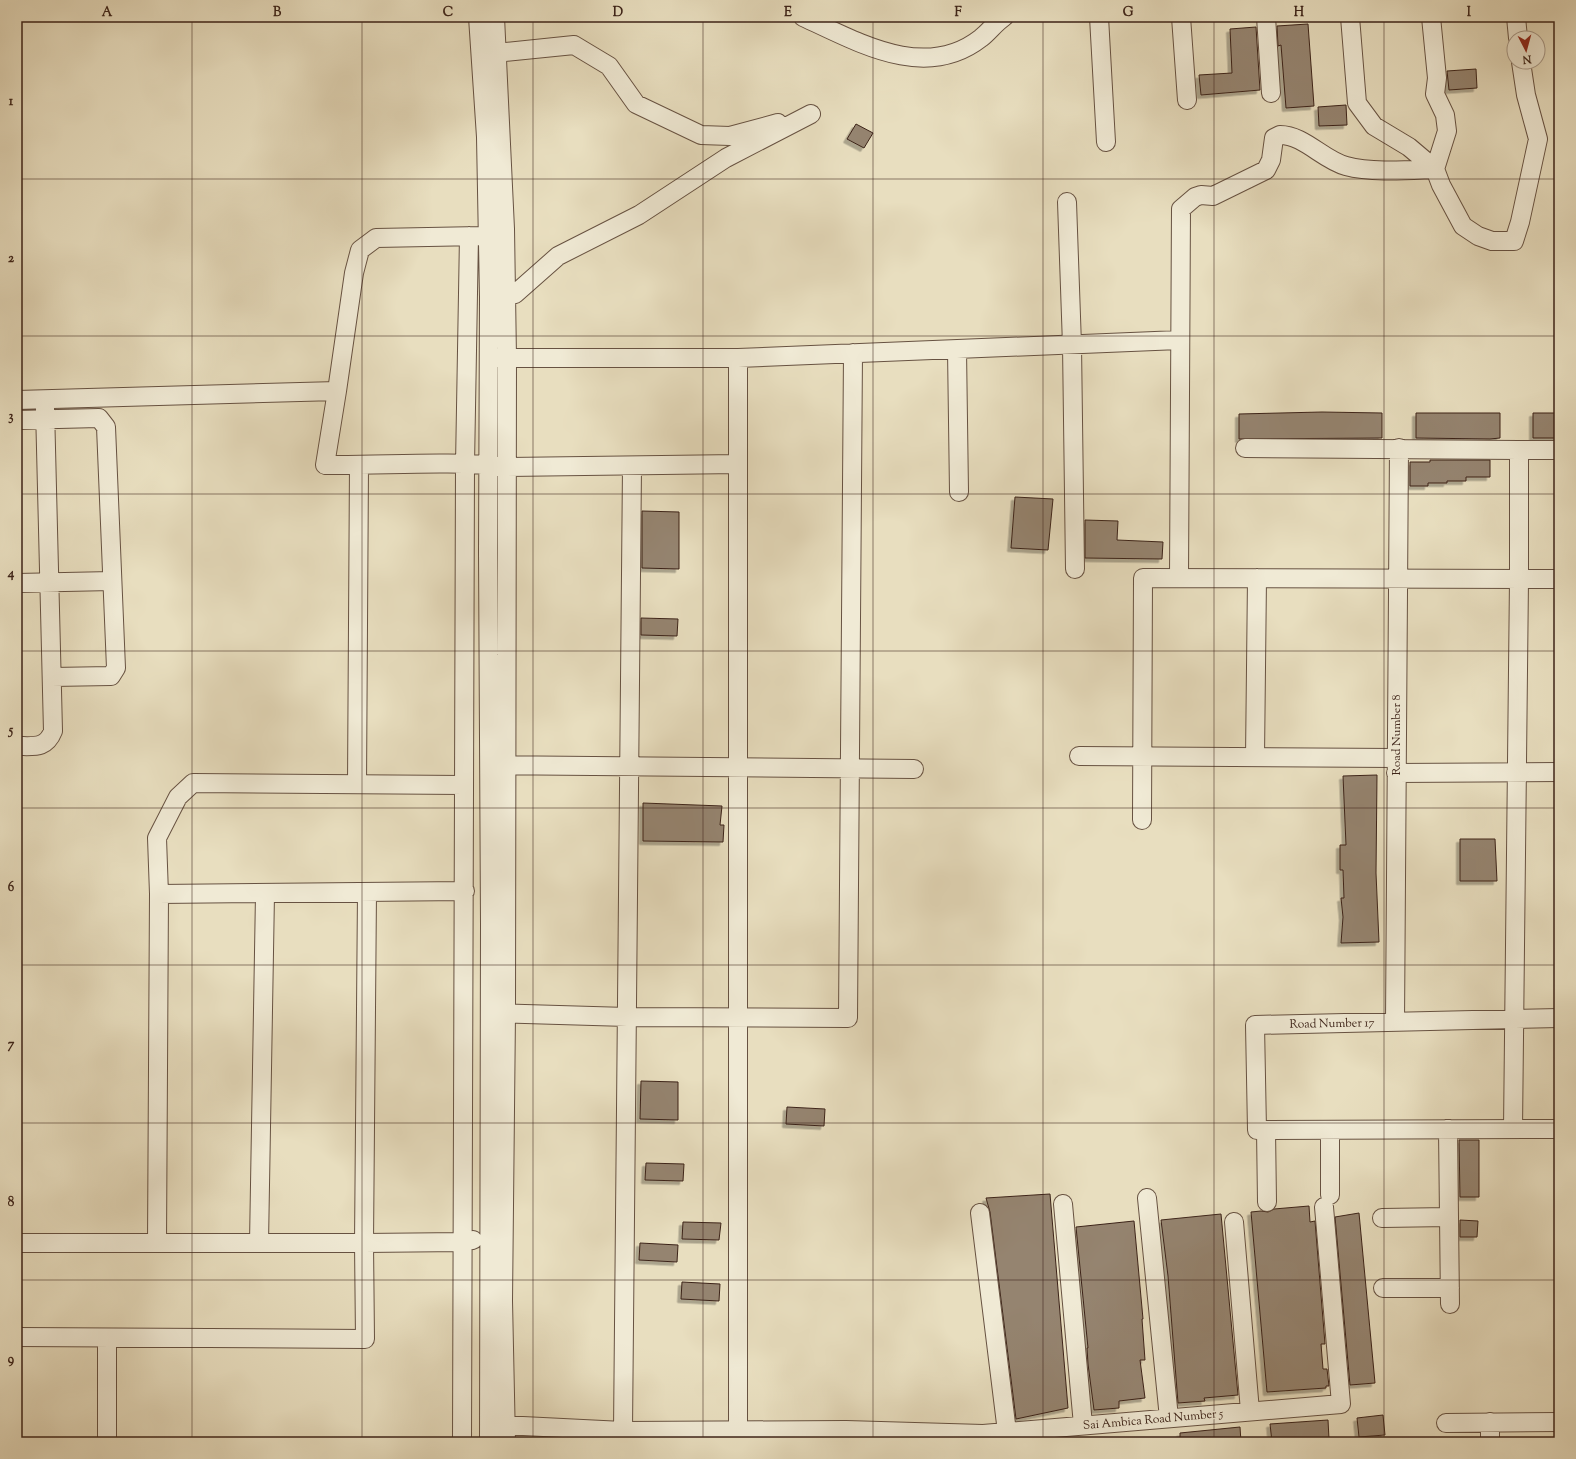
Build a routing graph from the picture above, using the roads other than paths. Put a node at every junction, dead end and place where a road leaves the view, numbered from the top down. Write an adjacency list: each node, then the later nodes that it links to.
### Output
1 (478, 17): 20 (street)
2 (495, 17): 12 (street)
3 (803, 17): 4 (street)
4 (1004, 17)
5 (1099, 17): 16 (street)
6 (1181, 17): 15 (street)
7 (1266, 17): 14 (street)
8 (1350, 17): 17 (street)
9 (1431, 17): 17 (street)
10 (1516, 17): 11 (street)
11 (1517, 30)
12 (496, 53): 21 (street); 21 (street)
13 (1522, 70): 17 (street)
14 (1271, 93)
15 (1186, 100)
16 (1106, 142)
17 (1435, 169): 22 (street)
18 (1066, 202): 23 (street)
19 (468, 236): 20 (street); 29 (street); 40 (street)
20 (488, 236): 21 (street)
21 (498, 297): 26 (street); 27 (street)
22 (1179, 340): 23 (street); 46 (street)
23 (1072, 345): 24 (street); 45 (street)
24 (958, 350): 25 (street); 44 (street)
25 (853, 353): 28 (street); 63 (street)
26 (489, 358): 27 (street); 41 (street)
27 (507, 358): 28 (street); 42 (street)
28 (738, 358): 38 (street)
29 (337, 391): 30 (street); 39 (street)
30 (44, 399): 31 (street); 32 (street)
31 (17, 400)
32 (45, 419): 33 (street); 51 (street); 53 (street)
33 (17, 420)
34 (1245, 448): 35 (street)
35 (1399, 448): 36 (street); 48 (street, Road Number 8)
36 (1519, 450): 37 (street); 49 (street)
37 (1559, 450)
38 (738, 464): 43 (street); 62 (street)
39 (359, 465): 40 (street); 67 (street)
40 (465, 465): 41 (street); 68 (street)
41 (488, 465): 42 (street); 59 (street)
42 (506, 467): 43 (street); 59 (street)
43 (632, 467): 61 (street)
44 (959, 492)
45 (1075, 570)
46 (1179, 578): 47 (street); 57 (street)
47 (1257, 578): 48 (street); 58 (street)
48 (1397, 579): 49 (street); 60 (street, Road Number 8)
49 (1519, 579): 50 (street); 65 (street)
50 (1559, 579)
51 (112, 581): 53 (street); 54 (street)
52 (17, 582): 53 (street)
53 (49, 582): 54 (street)
54 (52, 677): 55 (street)
55 (17, 746)
56 (1079, 756): 57 (street)
57 (1143, 756): 58 (street); 69 (street)
58 (1255, 757): 60 (street)
59 (497, 765): 61 (street); 74 (street)
60 (1396, 765): 65 (street); 79 (street, Road Number 8)
61 (629, 766): 62 (street); 75 (street)
62 (738, 767): 63 (street); 76 (street)
63 (850, 768): 64 (street); 76 (street)
64 (914, 768)
65 (1517, 772): 66 (street); 78 (street)
66 (1559, 772)
67 (357, 784): 68 (street); 72 (street)
68 (464, 785): 70 (street)
69 (1142, 820)
70 (465, 891): 71 (street); 93 (street)
71 (367, 892): 73 (street); 97 (street)
72 (159, 894): 73 (street); 95 (street)
73 (265, 894): 96 (street)
74 (498, 1013): 75 (street); 92 (street)
75 (627, 1016): 76 (street); 108 (street)
76 (738, 1017): 107 (street)
77 (1559, 1018): 78 (street, Road Number 17)
78 (1514, 1019): 79 (street, Road Number 17); 81 (street)
79 (1395, 1022): 83 (street, Road Number 17)
80 (1448, 1129): 81 (street); 84 (street); 89 (street)
81 (1513, 1129): 82 (street)
82 (1559, 1129)
83 (1261, 1130): 84 (street); 86 (street)
84 (1330, 1130): 101 (street, Sai Ambica Road Number 5)
85 (1147, 1198): 102 (street)
86 (1267, 1202)
87 (1063, 1204): 106 (street)
88 (980, 1213): 109 (street)
89 (1449, 1217): 90 (street); 98 (street)
90 (1382, 1218)
91 (1234, 1222): 101 (street)
92 (496, 1236): 93 (street); 110 (street); 114 (street)
93 (462, 1242): 97 (street); 113 (street)
94 (17, 1243): 95 (street)
95 (157, 1243): 96 (street)
96 (259, 1243): 97 (street)
97 (364, 1243): 100 (street)
98 (1383, 1288)
99 (17, 1337): 100 (street)
100 (108, 1338): 112 (street)
101 (1250, 1411): 102 (street, Sai Ambica Road Number 5)
102 (1169, 1418): 106 (street, Sai Ambica Road Number 5)
103 (1490, 1422): 104 (street); 105 (street); 115 (street)
104 (1559, 1422)
105 (1446, 1423)
106 (1083, 1425): 109 (street, Sai Ambica Road Number 5)
107 (738, 1430): 108 (street, Sai Ambica Road Number 5); 111 (street, Sai Ambica Road Number 5)
108 (623, 1431): 110 (street, Sai Ambica Road Number 5)
109 (1007, 1432): 111 (street, Sai Ambica Road Number 5)
110 (505, 1433)
111 (846, 1436)
112 (107, 1442)
113 (462, 1442)
114 (489, 1442)
115 (1490, 1442)

